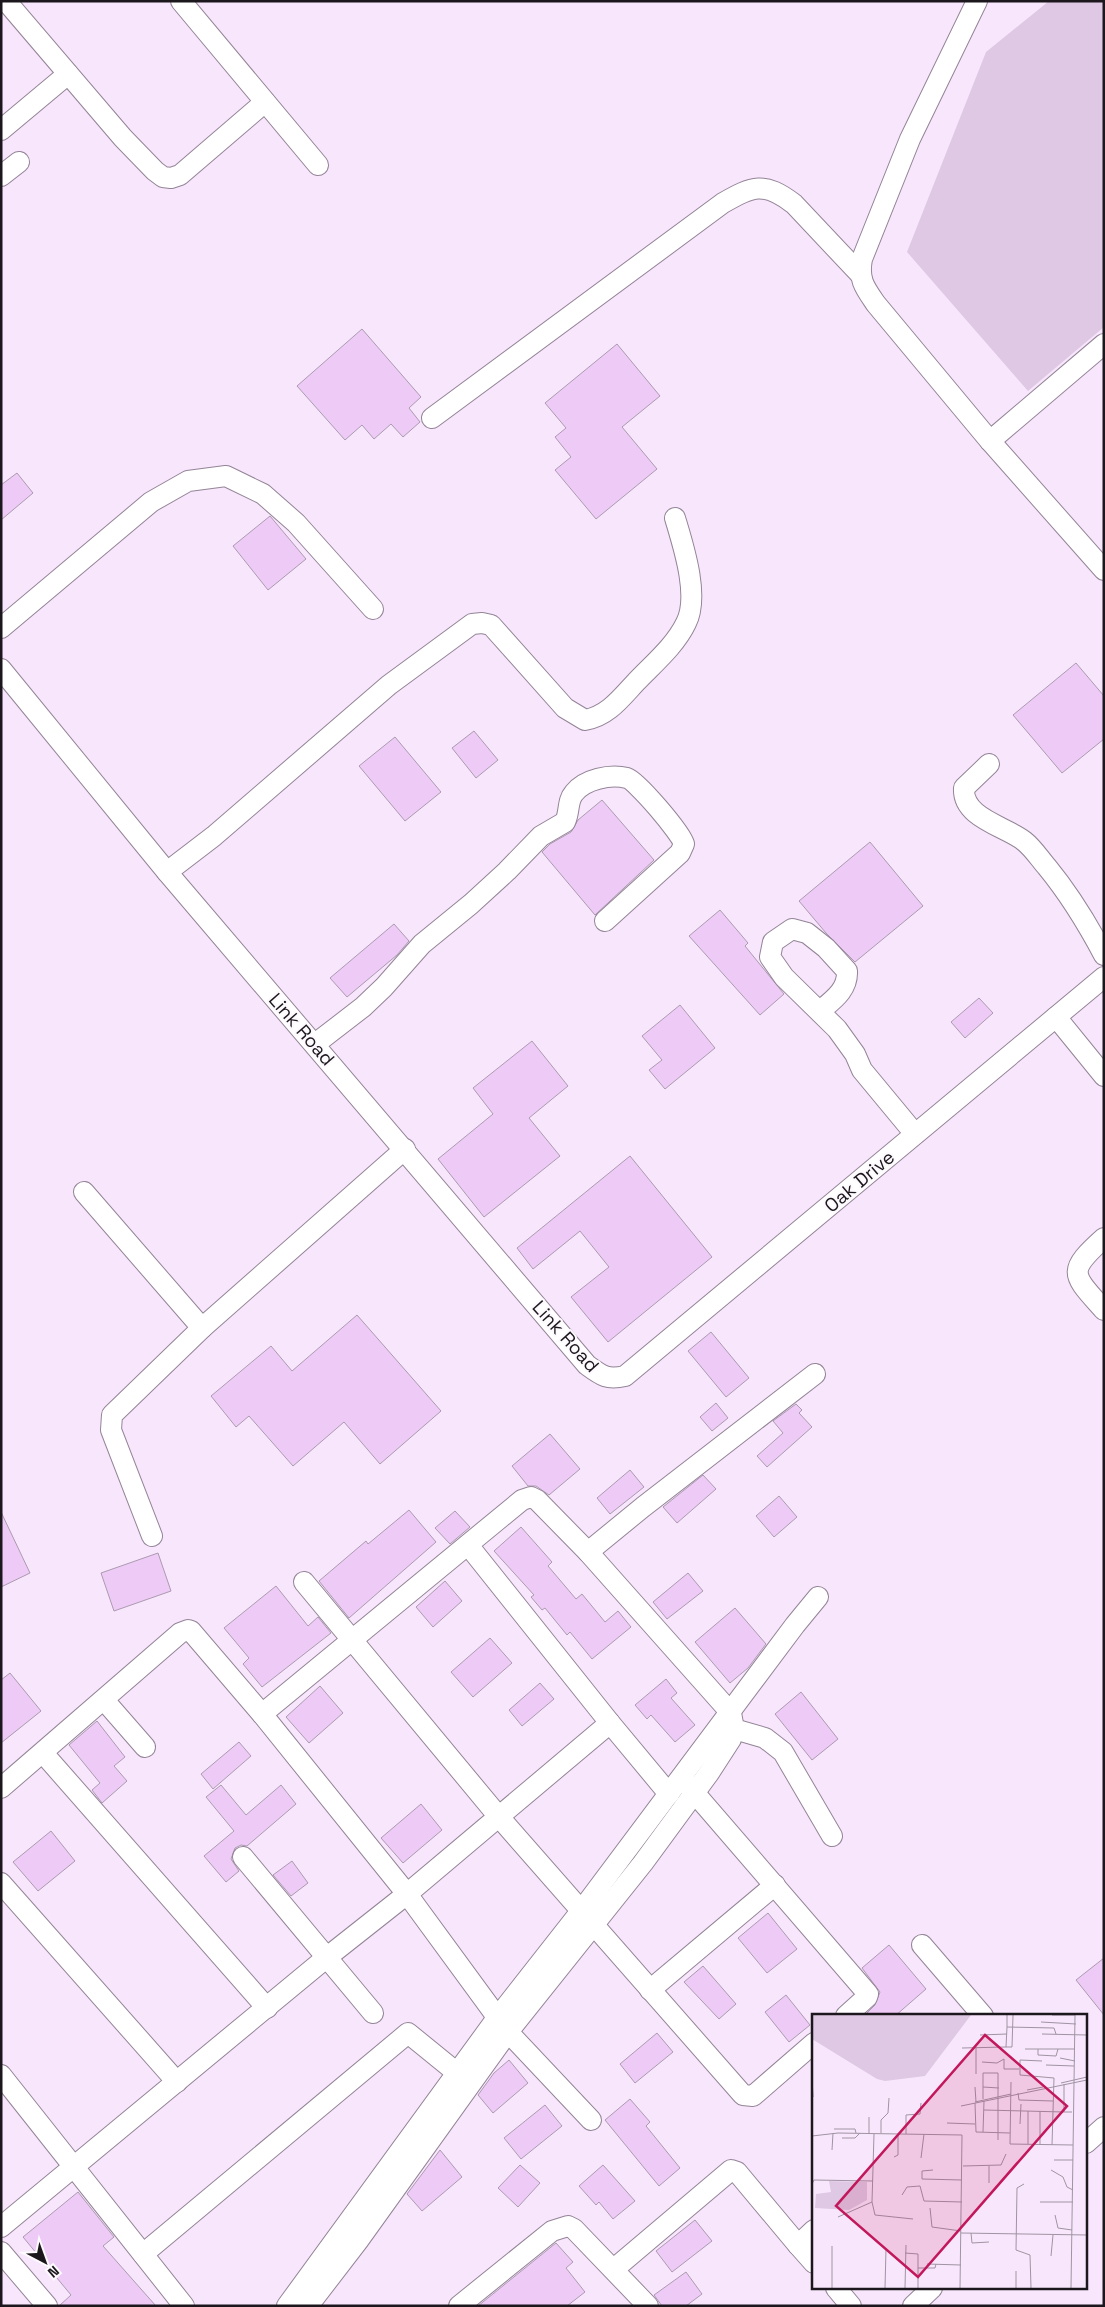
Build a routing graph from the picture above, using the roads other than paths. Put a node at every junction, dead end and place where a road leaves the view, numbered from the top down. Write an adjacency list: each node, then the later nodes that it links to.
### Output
1 (6, 1): 4 (street)
2 (181, 1): 5 (street)
3 (977, 1): 10 (street)
4 (68, 74): 5 (street); 6 (street)
5 (265, 102): 8 (street)
6 (1, 130)
7 (19, 162): 9 (street)
8 (318, 165)
9 (1, 176)
10 (859, 273): 12 (street); 13 (street)
11 (1104, 344): 13 (street)
12 (432, 418)
13 (990, 442): 15 (street)
14 (675, 518): 20 (street)
15 (1104, 570)
16 (374, 609): 17 (street)
17 (1, 628)
18 (1, 668): 20 (street, Link Road)
19 (989, 764): 22 (street)
20 (167, 872): 26 (street, Link Road)
21 (605, 921): 26 (street)
22 (1104, 955)
23 (1104, 977): 25 (street, Oak Drive)
24 (820, 1010): 28 (street)
25 (1056, 1018): 27 (street); 28 (street, Oak Drive)
26 (315, 1044): 29 (street, Link Road)
27 (1104, 1076)
28 (915, 1134): 35 (street, Oak Drive)
29 (405, 1149): 33 (street); 35 (street, Link Road)
30 (84, 1192): 33 (street)
31 (1104, 1238): 32 (street)
32 (1104, 1310)
33 (202, 1328): 36 (street)
34 (815, 1374): 38 (street)
35 (612, 1379)
36 (152, 1536)
37 (468, 1545): 38 (street); 41 (street); 45 (street)
38 (588, 1552): 44 (street)
39 (304, 1582): 41 (street)
40 (818, 1597): 44 (street)
41 (352, 1640): 43 (street); 52 (street)
42 (104, 1700): 43 (street); 46 (street); 47 (street)
43 (262, 1714): 57 (street)
44 (732, 1721): 48 (street); 50 (street); 53 (street)
45 (610, 1724): 51 (street); 52 (street)
46 (145, 1747)
47 (43, 1753): 49 (street); 62 (street)
48 (682, 1777): 50 (street); 51 (street)
49 (1, 1788)
50 (695, 1792): 56 (street); 58 (street)
51 (669, 1794): 58 (street)
52 (498, 1817): 57 (street); 58 (street)
53 (832, 1836)
54 (243, 1856): 60 (street)
55 (1, 1883): 70 (street)
56 (775, 1885): 61 (street); 64 (street)
57 (407, 1894): 60 (street); 66 (street)
58 (587, 1918): 61 (street); 66 (street)
59 (922, 1944): 65 (street)
60 (326, 1958): 62 (street); 63 (street)
61 (650, 1990): 67 (street)
62 (268, 2008): 70 (street)
63 (374, 2013)
64 (848, 2014)
65 (981, 2014)
66 (502, 2025): 69 (street); 71 (street)
67 (812, 2045)
68 (1, 2075): 72 (street)
69 (464, 2079): 77 (street); 84 (street); 85 (street)
70 (177, 2082): 72 (street)
71 (591, 2120)
72 (75, 2167): 73 (street); 77 (street)
73 (1, 2227)
74 (812, 2232): 75 (street)
75 (798, 2244): 78 (street); 79 (street)
76 (1, 2252): 82 (street)
77 (143, 2254): 83 (street)
78 (812, 2261)
79 (614, 2269): 86 (street); 87 (street)
80 (838, 2290): 88 (street)
81 (930, 2290): 89 (street)
82 (47, 2306)
83 (184, 2306)
84 (287, 2306)
85 (308, 2306)
86 (459, 2306)
87 (648, 2306)
88 (851, 2306)
89 (913, 2306)

